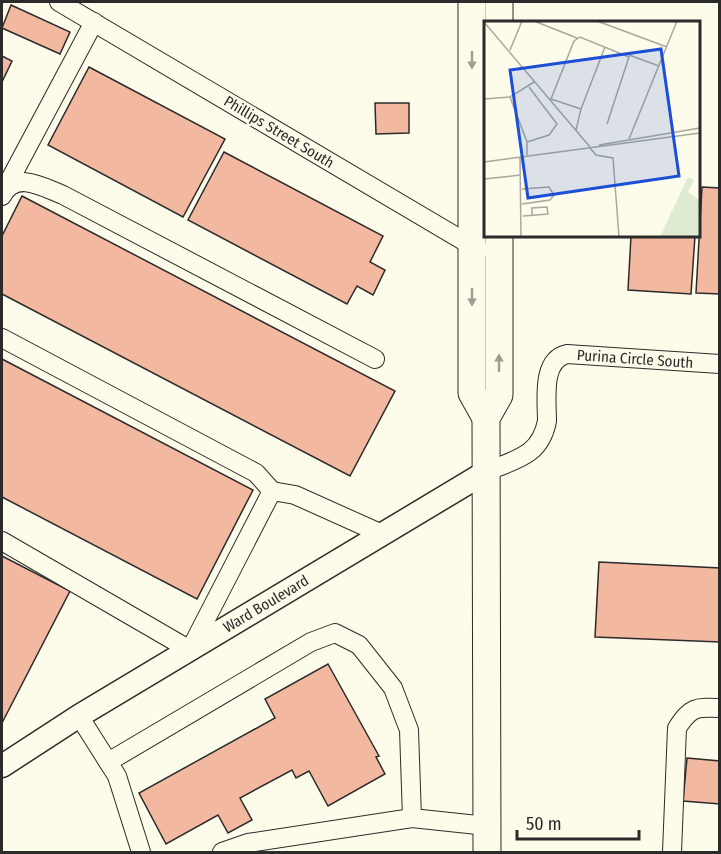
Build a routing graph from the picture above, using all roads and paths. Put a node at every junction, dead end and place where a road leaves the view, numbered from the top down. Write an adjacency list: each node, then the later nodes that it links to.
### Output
1 (59, 2): 5 (street, Phillips Street South)
2 (472, 2): 7 (highway, one-way to 7)
3 (499, 2): 4 (highway)
4 (499, 21)
5 (94, 22): 6 (street); 7 (street, Phillips Street South)
6 (3, 193): 10 (street)
7 (472, 246): 8 (street, Phillips Street South); 12 (highway, one-way to 12)
8 (499, 248): 12 (highway, one-way to 8)
9 (2, 338): 14 (street)
10 (375, 359)
11 (720, 364): 13 (street, Purina Circle South)
12 (486, 418): 13 (highway)
13 (486, 472): 15 (main road, Ward Boulevard); 23 (highway)
14 (272, 491): 15 (street); 17 (street)
15 (382, 534): 17 (main road, Ward Boulevard)
16 (2, 541): 17 (street)
17 (190, 650): 19 (main road, Ward Boulevard)
18 (720, 708): 26 (street)
19 (79, 716): 20 (street); 21 (main road, Ward Boulevard)
20 (108, 762): 22 (street); 24 (street)
21 (2, 766)
22 (412, 818): 23 (street); 25 (street)
23 (487, 839)
24 (141, 852)
25 (222, 852)
26 (672, 852)

